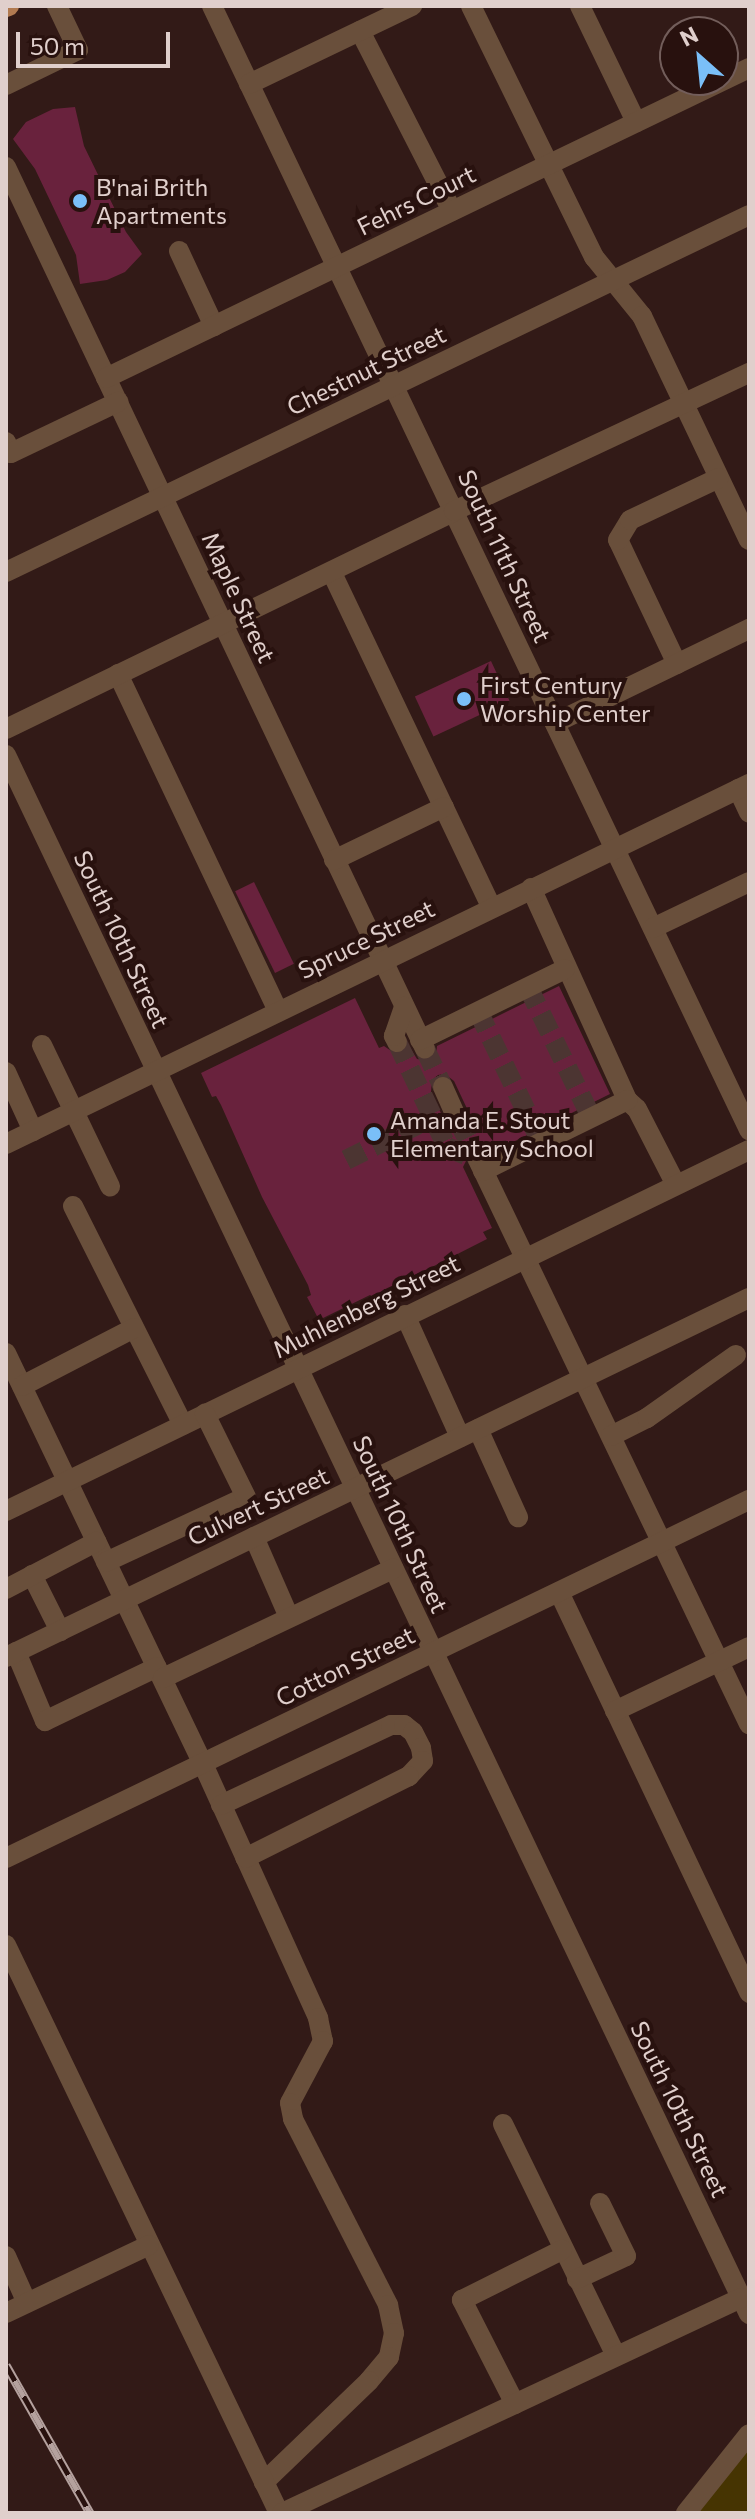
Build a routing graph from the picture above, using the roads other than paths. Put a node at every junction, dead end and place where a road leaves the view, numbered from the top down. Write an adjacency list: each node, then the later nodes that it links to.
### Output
1 (57, 6): 9 (street)
2 (212, 6): 8 (street, South 11th Street)
3 (412, 6): 6 (street)
4 (471, 6): 11 (street)
5 (580, 6): 10 (street)
6 (360, 31): 8 (street); 13 (street)
7 (749, 68): 10 (street, Fehrs Court)
8 (249, 84): 16 (street, South 11th Street)
9 (6, 85)
10 (636, 122): 11 (street, Fehrs Court)
11 (549, 164): 13 (street, Fehrs Court); 17 (street)
12 (6, 167): 20 (street, Maple Street)
13 (452, 211): 16 (street, Fehrs Court)
14 (749, 215): 17 (street, Chestnut Street)
15 (179, 251): 18 (street)
16 (338, 267): 18 (street, Fehrs Court); 21 (street, South 11th Street)
17 (615, 279): 21 (street, Chestnut Street); 23 (street)
18 (214, 326): 20 (street, Fehrs Court)
19 (749, 373): 23 (street)
20 (106, 378): 22 (street, Maple Street)
21 (396, 385): 26 (street, Chestnut Street); 27 (street, South 11th Street)
22 (118, 402): 24 (street); 26 (street, Maple Street)
23 (684, 404): 25 (street); 27 (street)
24 (6, 442)
25 (719, 478): 28 (street); 33 (street)
26 (164, 496): 29 (street, Chestnut Street); 31 (street, Maple Street)
27 (454, 511): 30 (street); 35 (street, South 11th Street)
28 (749, 540)
29 (6, 572)
30 (332, 573): 31 (street); 39 (street)
31 (223, 625): 34 (street); 42 (street, Maple Street)
32 (749, 629): 33 (street)
33 (677, 664): 35 (street)
34 (118, 674): 36 (street); 50 (street)
35 (555, 723): 41 (street, South 11th Street)
36 (6, 729)
37 (6, 755): 53 (street, South 10th Street)
38 (743, 786): 40 (street); 41 (street, Spruce Street)
39 (444, 807): 42 (street); 45 (street)
40 (749, 813)
41 (615, 848): 44 (street, Spruce Street); 46 (street, South 11th Street)
42 (334, 860): 47 (street, Maple Street)
43 (749, 882): 46 (street)
44 (531, 888): 45 (street, Spruce Street); 48 (street)
45 (491, 907): 47 (street, Spruce Street)
46 (653, 928): 59 (street, South 11th Street)
47 (382, 959): 49 (street, Maple Street); 50 (street, Spruce Street)
48 (565, 969): 49 (street, Maple Street); 56 (street)
49 (404, 1007): 51 (street)
50 (278, 1011): 53 (street, Spruce Street)
51 (397, 1042)
52 (42, 1045): 57 (street)
53 (156, 1071): 57 (street, Spruce Street); 72 (street, South 10th Street)
54 (6, 1072): 60 (street)
55 (443, 1087): 58 (street)
56 (627, 1100): 63 (street); 66 (street)
57 (74, 1110): 60 (street, Spruce Street); 64 (street)
58 (458, 1120)
59 (749, 1130)
60 (33, 1131): 61 (street, Spruce Street)
61 (6, 1144)
62 (749, 1150): 63 (street, Muhlenberg Street)
63 (676, 1185): 66 (street, Muhlenberg Street)
64 (110, 1186)
65 (73, 1206): 69 (street)
66 (525, 1258): 68 (street, Muhlenberg Street); 73 (street)
67 (749, 1298): 73 (street, Culvert Street)
68 (405, 1315): 72 (street, Muhlenberg Street); 77 (street)
69 (134, 1328): 74 (street); 76 (street)
70 (6, 1353): 74 (street)
71 (736, 1355): 78 (street)
72 (298, 1368): 75 (street, Muhlenberg Street); 80 (street, South 10th Street)
73 (584, 1378): 77 (street, Culvert Street); 78 (street)
74 (22, 1386): 79 (street)
75 (205, 1414): 76 (street, Muhlenberg Street); 87 (street)
76 (183, 1425): 79 (street, Muhlenberg Street)
77 (469, 1433): 80 (street, Culvert Street); 83 (street)
78 (611, 1436): 86 (street)
79 (68, 1482): 82 (street, Muhlenberg Street); 85 (street)
80 (355, 1489): 84 (street, Culvert Street); 88 (street, South 10th Street)
81 (749, 1500): 86 (street, Cotton Street)
82 (6, 1511)
83 (518, 1517)
84 (254, 1537): 92 (street, Culvert Street); 93 (street)
85 (96, 1542): 87 (street); 89 (street)
86 (662, 1542): 91 (street, Cotton Street); 98 (street)
87 (106, 1562): 92 (street)
88 (393, 1569): 93 (street); 96 (street, South 10th Street)
89 (32, 1575): 90 (street); 94 (street)
90 (6, 1589)
91 (559, 1592): 96 (street, Cotton Street); 100 (street)
92 (124, 1598): 94 (street, Culvert Street); 99 (street)
93 (289, 1617): 99 (street)
94 (60, 1631): 97 (street, Culvert Street)
95 (749, 1647): 98 (street)
96 (433, 1653): 102 (street, Cotton Street); 115 (street, South 10th Street)
97 (11, 1655): 99 (street)
98 (719, 1661): 100 (street); 101 (street)
99 (160, 1673): 102 (street)
100 (615, 1711): 107 (street)
101 (749, 1724)
102 (203, 1764): 103 (street); 104 (street, Cotton Street)
103 (221, 1805): 105 (street); 105 (street)
104 (6, 1858)
105 (245, 1858): 120 (street)
106 (6, 1945): 110 (street)
107 (749, 1993)
108 (503, 2124): 111 (street)
109 (600, 2203): 113 (street)
110 (149, 2245): 114 (street); 120 (street)
111 (562, 2250): 113 (street); 118 (street)
112 (6, 2256): 114 (street)
113 (577, 2279): 117 (street)
114 (27, 2303): 116 (street)
115 (745, 2306): 117 (street)
116 (6, 2313)
117 (616, 2356): 118 (street)
118 (515, 2404): 121 (street)
119 (749, 2434): 122 (street)
120 (264, 2482): 121 (street)
121 (280, 2513)
122 (686, 2513)

